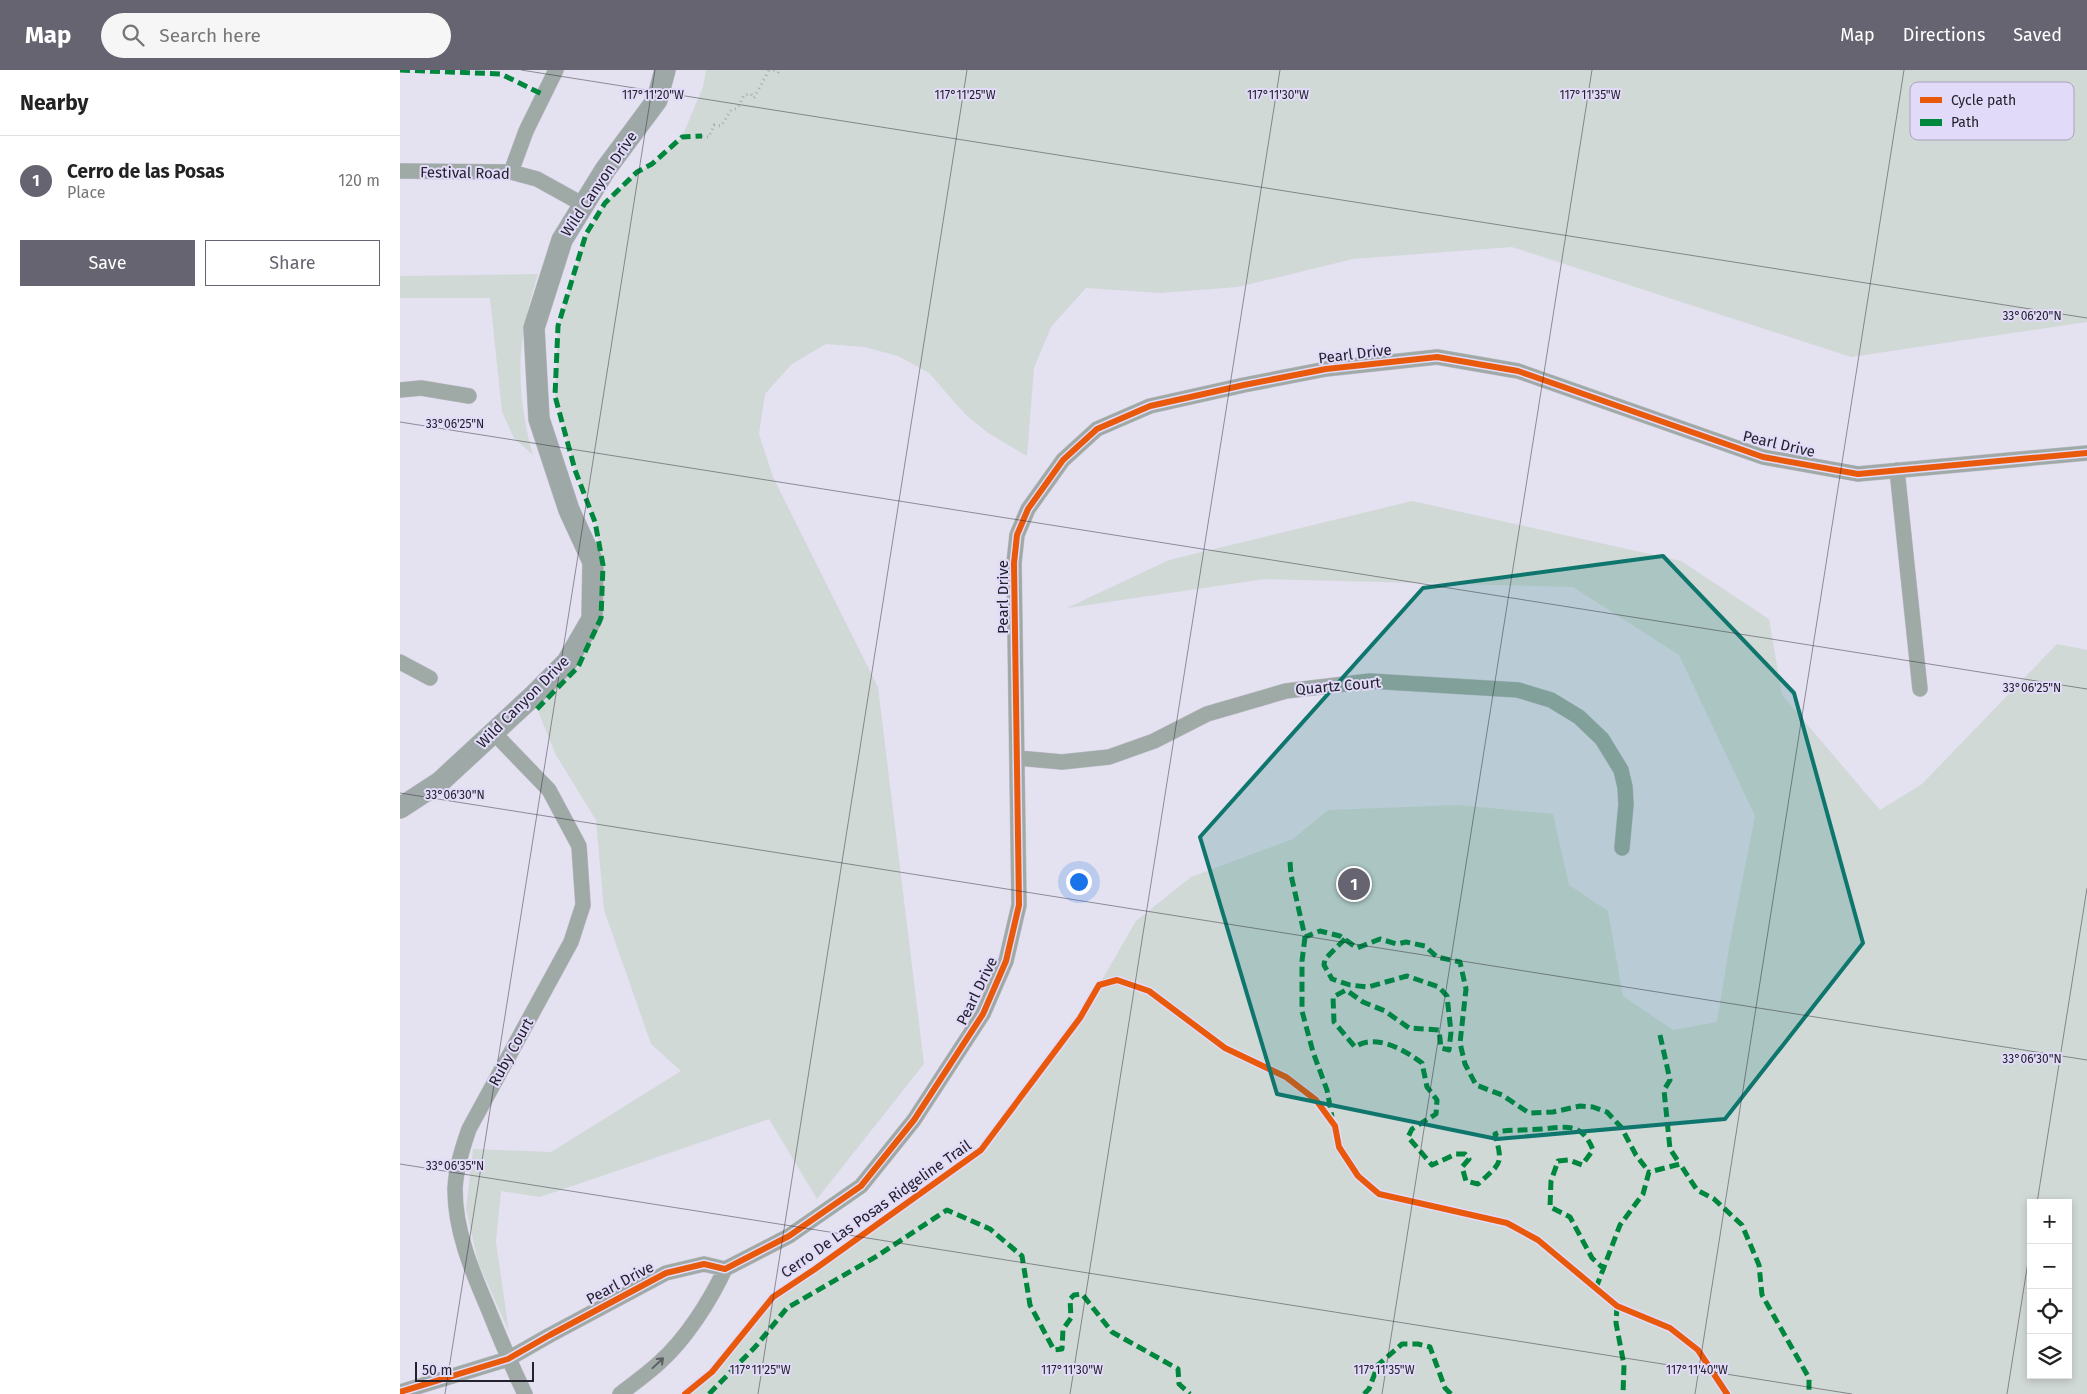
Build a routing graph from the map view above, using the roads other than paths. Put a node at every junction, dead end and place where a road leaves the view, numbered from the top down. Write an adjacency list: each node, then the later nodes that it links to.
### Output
1 (556, 70): 4 (street)
2 (665, 70): 5 (street, Wild Canyon Drive)
3 (400, 171): 4 (street, Festival Road)
4 (511, 172): 5 (street, Festival Road)
5 (584, 205): 13 (street, Wild Canyon Drive)
6 (400, 390): 7 (street)
7 (469, 396)
8 (2087, 453): 9 (street, Pearl Drive)
9 (1897, 470): 12 (street); 14 (street, Pearl Drive)
10 (400, 662): 11 (street)
11 (430, 678)
12 (1920, 689)
13 (494, 732): 15 (street, Wild Canyon Drive); 18 (street, Ruby Court)
14 (1018, 758): 16 (street, Quartz Court); 17 (street, Pearl Drive)
15 (400, 808)
16 (1622, 848)
17 (725, 1269): 18 (street, Pearl Drive); 21 (street, one-way to 17)
18 (508, 1359): 19 (street, Pearl Drive); 20 (street, Ruby Court)
19 (400, 1392)
20 (525, 1394)
21 (620, 1394)

